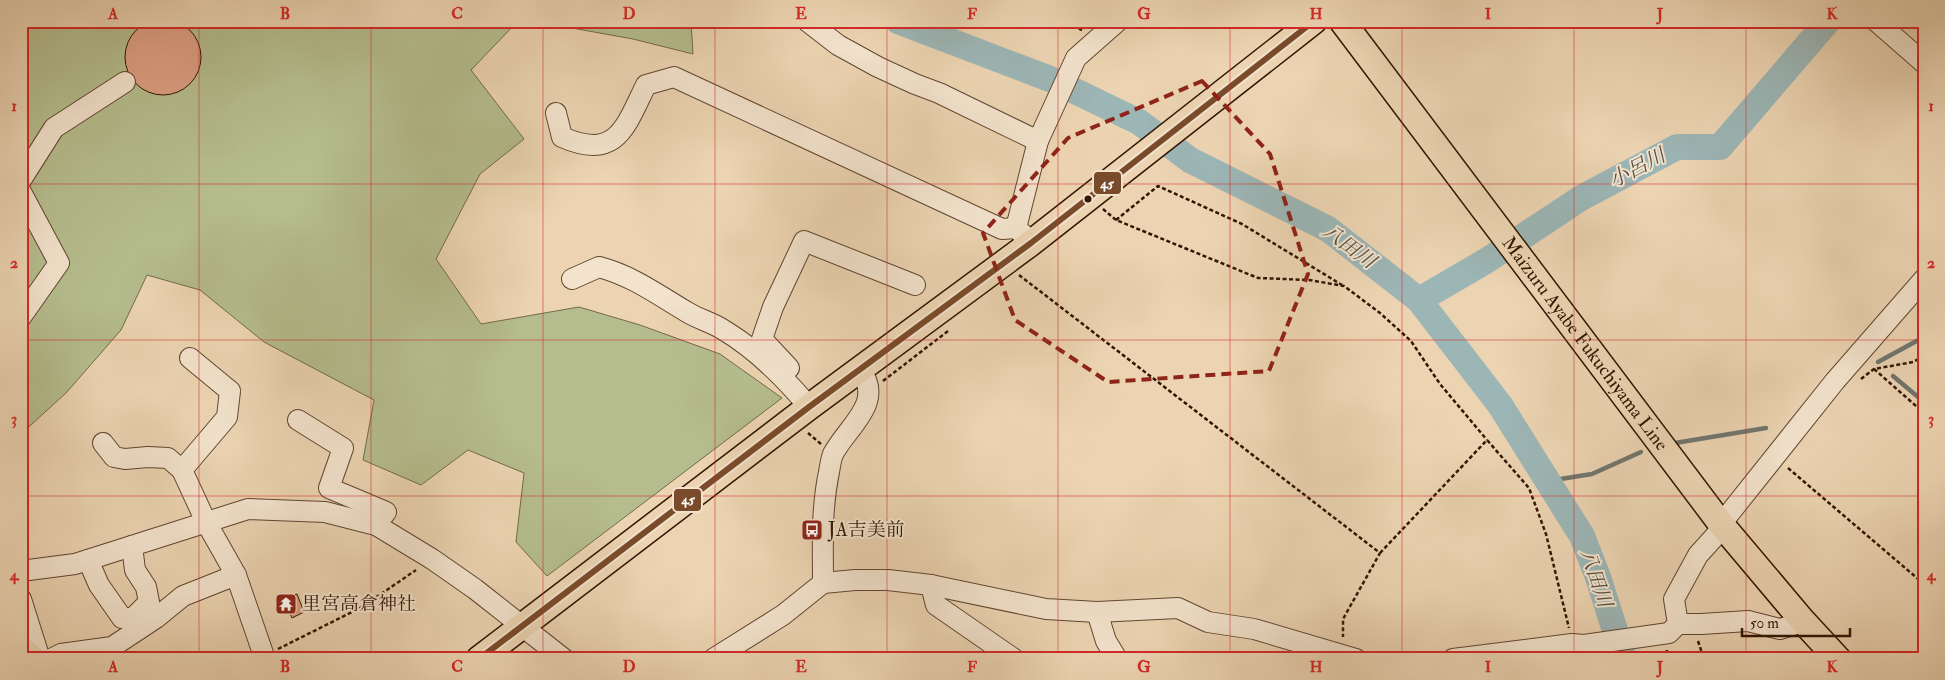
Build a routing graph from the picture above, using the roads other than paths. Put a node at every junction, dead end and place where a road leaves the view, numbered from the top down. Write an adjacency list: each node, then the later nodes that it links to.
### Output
1 (807, 21): 9 (street)
2 (1118, 21): 9 (street)
3 (1314, 21): 12 (main road)
4 (1342, 21): 25 (main road, Maizuru Ayabe Fukuchiyama Line)
5 (1876, 21): 6 (street)
6 (1924, 63)
7 (125, 82): 10 (street)
8 (556, 113): 12 (street)
9 (1041, 133): 12 (street)
10 (21, 180)
11 (21, 192): 16 (street)
12 (1023, 236): 18 (main road)
13 (572, 279): 19 (street)
14 (1924, 279): 25 (street)
15 (914, 285): 19 (street)
16 (21, 316)
17 (190, 358): 23 (street)
18 (865, 381): 20 (main road); 31 (street)
19 (788, 382): 20 (street)
20 (806, 418): 37 (main road)
21 (298, 420): 26 (street)
22 (103, 443): 23 (street)
23 (182, 470): 24 (street)
24 (206, 522): 26 (street); 27 (street); 30 (street)
25 (1721, 524): 35 (main road, Maizuru Ayabe Fukuchiyama Line); 36 (street)
26 (376, 525): 37 (street)
27 (132, 546): 28 (street); 28 (street)
28 (88, 560): 29 (street)
29 (21, 571)
30 (236, 575): 40 (street); 43 (street)
31 (823, 583): 32 (street); 46 (street)
32 (931, 585): 34 (street); 47 (street)
33 (21, 599): 42 (street)
34 (1097, 612): 39 (street); 48 (street)
35 (1802, 620): 36 (street); 50 (main road, Maizuru Ayabe Fukuchiyama Line)
36 (1678, 624): 49 (street)
37 (522, 626): 44 (main road); 45 (street)
38 (21, 649): 41 (main road)
39 (1349, 657)
40 (264, 658)
41 (33, 659)
42 (40, 659)
43 (51, 659)
44 (479, 659)
45 (564, 659)
46 (713, 659)
47 (1014, 659)
48 (1117, 659)
49 (1452, 659)
50 (1838, 659)

